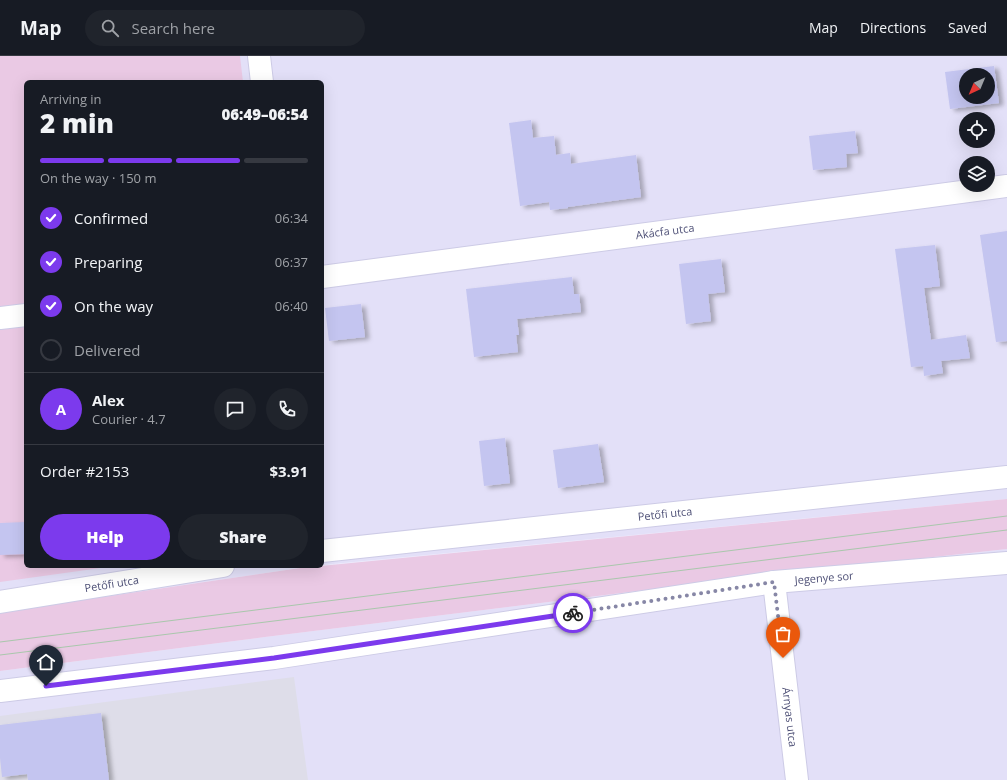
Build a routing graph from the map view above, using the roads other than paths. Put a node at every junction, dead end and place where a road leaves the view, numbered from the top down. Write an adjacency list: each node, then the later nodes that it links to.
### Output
1 (259, 56): 2 (street)
2 (262, 80)
3 (1007, 186): 4 (street, Akácfa utca)
4 (324, 278)
5 (24, 315): 6 (street)
6 (0, 318)
7 (1007, 477): 8 (street, Petőfi utca)
8 (324, 551)
9 (1007, 564): 11 (street, Jegenye sor)
10 (211, 568): 12 (street, Petőfi utca)
11 (774, 582): 13 (street, Jegenye sor); 14 (street, Árnyas utca)
12 (0, 602)
13 (0, 691)
14 (797, 780)

